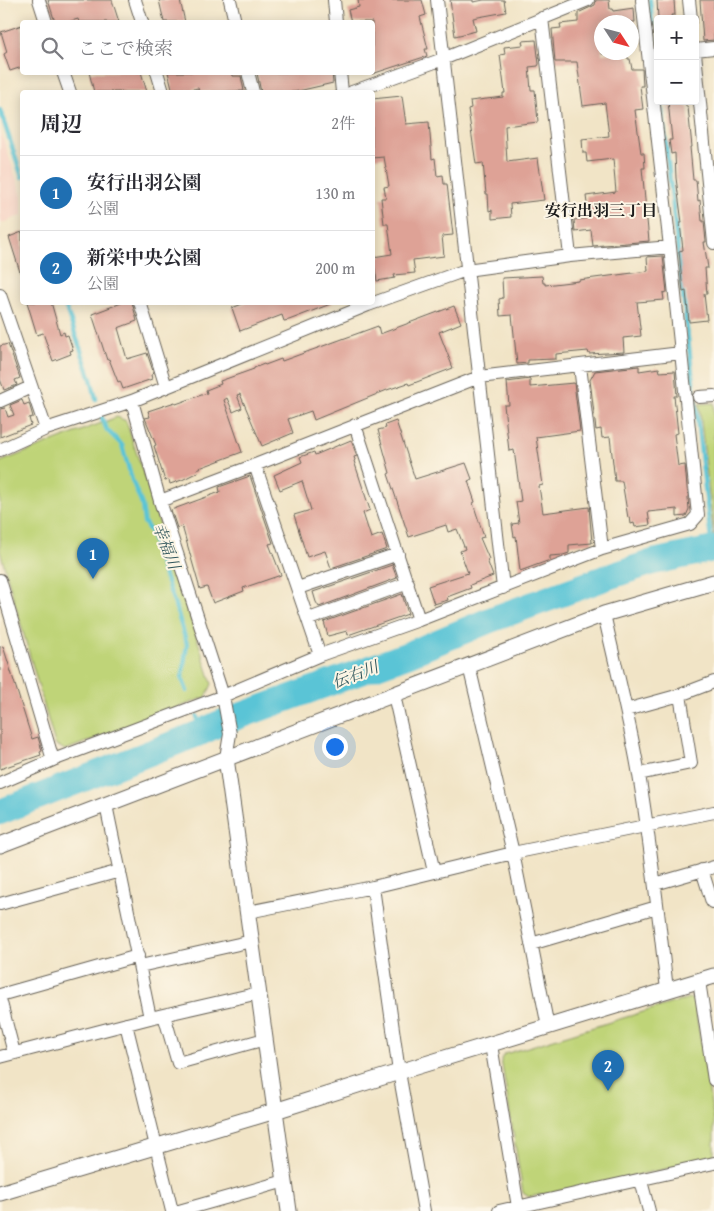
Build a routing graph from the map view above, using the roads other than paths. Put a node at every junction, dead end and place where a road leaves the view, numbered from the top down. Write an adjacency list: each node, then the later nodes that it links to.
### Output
1 (39, 0): 11 (street)
2 (136, 0): 12 (street)
3 (230, 0): 13 (street)
4 (334, 0): 14 (street)
5 (437, 0): 18 (street)
6 (588, 0): 10 (street)
7 (642, 0): 17 (street)
8 (689, 0): 9 (street)
9 (691, 15)
10 (542, 18): 18 (street); 33 (street)
11 (45, 20)
12 (141, 20)
13 (235, 20)
14 (336, 20)
15 (714, 48): 16 (street)
16 (699, 50)
17 (653, 54): 32 (street)
18 (443, 59): 28 (street); 34 (street)
19 (697, 60): 29 (street)
20 (64, 75): 24 (street)
21 (158, 75): 25 (street)
22 (249, 75): 26 (street)
23 (340, 75): 27 (street)
24 (69, 90)
25 (162, 90)
26 (252, 90)
27 (342, 90)
28 (358, 90)
29 (708, 121): 30 (street)
30 (711, 189): 31 (street)
31 (714, 243)
32 (670, 247): 33 (street); 40 (street)
33 (570, 256): 34 (street)
34 (466, 270): 36 (street); 42 (street)
35 (0, 295): 39 (street)
36 (375, 302)
37 (141, 305): 44 (street)
38 (366, 305): 44 (street)
39 (6, 332): 43 (street)
40 (681, 353): 41 (street); 54 (street)
41 (580, 366): 42 (street); 54 (street)
42 (479, 378): 49 (street); 60 (street)
43 (31, 387): 47 (street); 50 (street)
44 (166, 387): 48 (street)
45 (714, 396): 46 (street)
46 (700, 397)
47 (0, 400)
48 (132, 401): 50 (street); 53 (street)
49 (355, 426): 52 (street); 55 (street)
50 (46, 430): 51 (street)
51 (0, 450)
52 (255, 465): 53 (street); 59 (street)
53 (160, 501): 69 (street)
54 (602, 549): 60 (street)
55 (398, 554): 58 (street); 59 (street)
56 (0, 580): 72 (street)
57 (714, 582): 61 (street)
58 (408, 583): 62 (street); 63 (street)
59 (298, 588): 62 (street)
60 (503, 588): 63 (street)
61 (604, 614): 65 (street); 70 (street)
62 (309, 619): 64 (street)
63 (419, 620): 64 (street)
64 (320, 655): 69 (street)
65 (469, 666): 68 (street); 79 (street)
66 (714, 682): 67 (street)
67 (680, 695): 70 (street); 73 (street)
68 (394, 696): 71 (street); 82 (street)
69 (223, 697): 71 (street); 72 (street)
70 (626, 710): 73 (street)
71 (226, 758): 75 (street); 88 (street)
72 (53, 760): 74 (street)
73 (639, 774): 77 (street)
74 (0, 782)
75 (106, 805): 78 (street); 81 (street)
76 (714, 812): 77 (street)
77 (646, 825): 79 (street); 83 (street)
78 (0, 845)
79 (513, 853): 82 (street); 90 (street)
80 (708, 869): 83 (street); 85 (street)
81 (120, 870): 86 (street); 91 (street)
82 (434, 872): 84 (street)
83 (655, 884): 87 (street)
84 (373, 887): 88 (street); 107 (street)
85 (714, 901)
86 (0, 904)
87 (657, 907): 90 (street); 94 (street)
88 (248, 912): 89 (street)
89 (252, 941): 91 (street); 95 (street)
90 (531, 944): 101 (street)
91 (139, 961): 96 (street); 99 (street)
92 (714, 976): 93 (street)
93 (699, 980): 94 (street); 102 (street)
94 (667, 990): 101 (street)
95 (258, 993): 98 (street); 103 (street)
96 (0, 995)
97 (0, 999): 105 (street)
98 (164, 1015): 99 (street); 103 (street)
99 (150, 1018): 100 (street)
100 (126, 1024): 105 (street); 110 (street)
101 (548, 1027): 104 (street)
102 (710, 1032): 108 (street)
103 (265, 1038): 109 (street)
104 (491, 1045): 107 (street); 115 (street)
105 (14, 1053): 106 (street)
106 (0, 1057)
107 (399, 1072): 109 (street); 119 (street)
108 (714, 1080)
109 (275, 1111): 110 (street); 112 (street)
110 (157, 1146): 114 (street); 116 (street)
111 (714, 1163): 113 (street)
112 (285, 1181): 117 (street); 118 (street)
113 (641, 1181): 115 (street); 121 (street)
114 (0, 1193)
115 (518, 1207): 120 (street)
116 (172, 1211)
117 (179, 1211)
118 (289, 1211)
119 (424, 1211)
120 (499, 1211)
121 (648, 1211)

